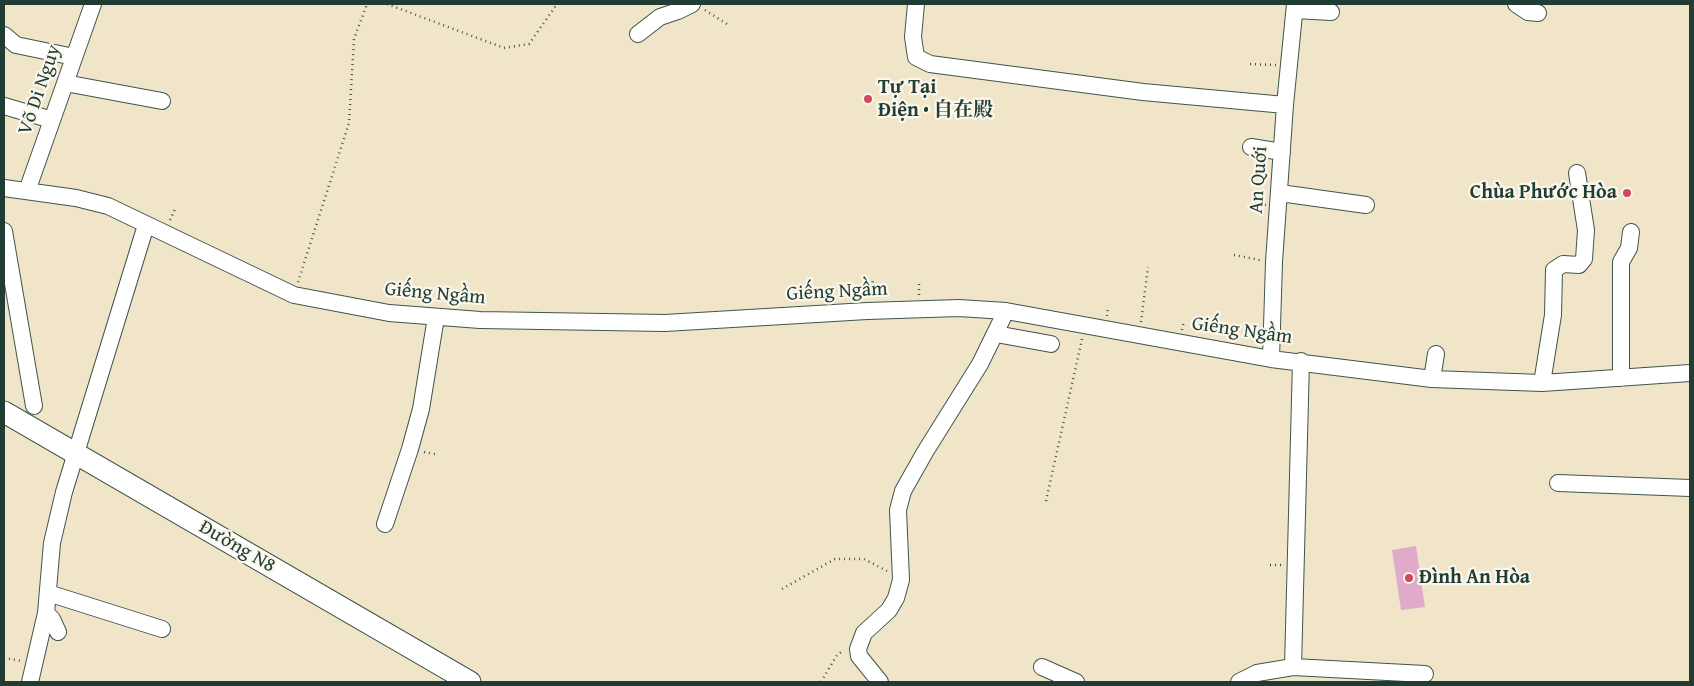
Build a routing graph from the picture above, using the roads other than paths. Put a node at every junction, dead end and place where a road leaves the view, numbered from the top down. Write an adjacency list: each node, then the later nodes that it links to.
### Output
1 (93, 4): 10 (street, Võ Di Nguy)
2 (916, 4): 13 (street)
3 (1516, 4): 7 (street)
4 (698, 6): 8 (street)
5 (1295, 7): 6 (street); 13 (street, An Quới)
6 (1331, 12)
7 (1538, 13)
8 (638, 34)
9 (4, 35): 10 (street)
10 (74, 57): 11 (street, Võ Di Nguy)
11 (66, 83): 12 (street); 15 (street, Võ Di Nguy)
12 (162, 101)
13 (1284, 105): 17 (street, An Quới)
14 (4, 106): 15 (street)
15 (52, 120): 20 (street, Võ Di Nguy)
16 (1251, 147): 17 (street)
17 (1282, 152): 21 (street, An Quới)
18 (1577, 173): 36 (street)
19 (4, 188): 20 (street, Giếng Ngầm)
20 (27, 191): 23 (street, Giếng Ngầm)
21 (1280, 193): 22 (street); 31 (street, An Quới)
22 (1366, 204)
23 (146, 224): 27 (street, Giếng Ngầm); 39 (street)
24 (4, 231): 37 (street)
25 (1631, 232): 34 (street)
26 (1006, 311): 27 (street, Giếng Ngầm); 28 (street); 31 (street, Giếng Ngầm)
27 (436, 316): 42 (street)
28 (996, 334): 29 (street); 53 (street)
29 (1051, 344)
30 (1436, 354): 35 (street)
31 (1271, 359): 32 (street, Giếng Ngầm)
32 (1301, 361): 35 (street, Giếng Ngầm); 48 (street)
33 (1690, 373): 34 (street, Giếng Ngầm)
34 (1621, 378): 36 (street, Giếng Ngầm)
35 (1432, 379): 36 (street, Giếng Ngầm)
36 (1542, 383)
37 (34, 406)
38 (4, 412): 39 (main road, Đường N8)
39 (77, 454): 43 (street); 52 (main road, Đường N8)
40 (1558, 483): 41 (street)
41 (1690, 488)
42 (385, 524)
43 (48, 593): 44 (street); 45 (street)
44 (46, 612): 46 (street); 51 (street)
45 (162, 629)
46 (58, 632)
47 (1042, 667): 54 (street)
48 (1293, 667): 50 (street); 55 (street)
49 (1425, 674): 50 (street)
50 (1408, 678)
51 (30, 682)
52 (470, 682)
53 (880, 682)
54 (1076, 682)
55 (1239, 682)

